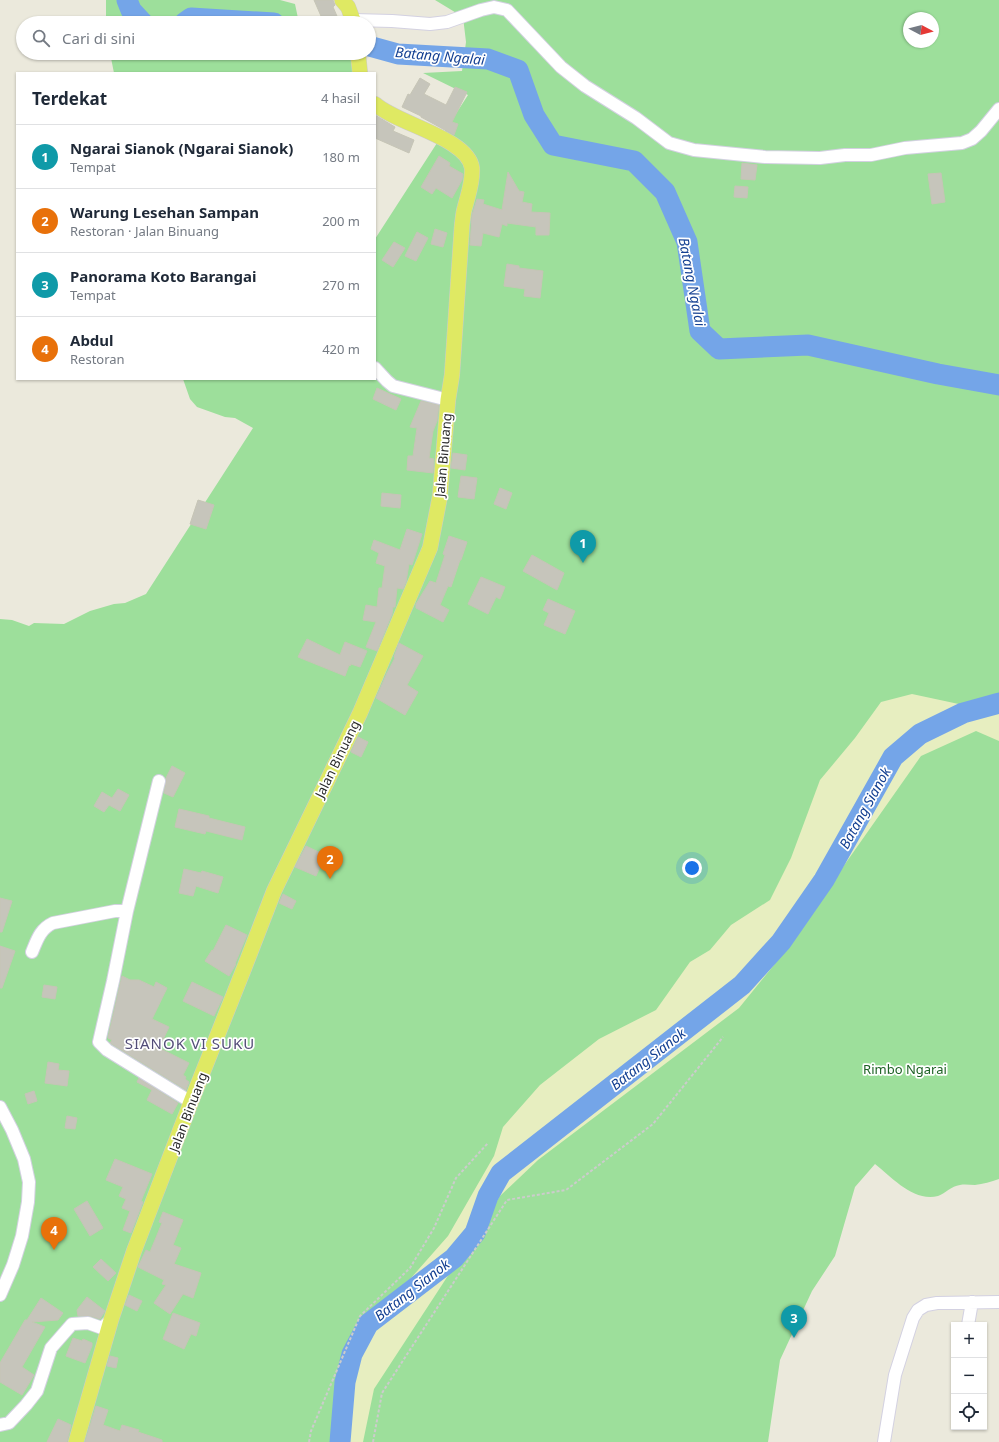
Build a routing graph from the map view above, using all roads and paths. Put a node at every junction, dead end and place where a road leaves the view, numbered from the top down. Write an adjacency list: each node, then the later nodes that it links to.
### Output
1 (342, 0): 2 (main road)
2 (351, 16)
3 (376, 21): 7 (street)
4 (359, 60): 5 (main road)
5 (360, 72)
6 (376, 105): 9 (main road, Jalan Binuang)
7 (999, 109)
8 (376, 369): 9 (street)
9 (448, 400): 14 (main road, Jalan Binuang)
10 (158, 781): 11 (street)
11 (127, 911): 12 (street); 14 (street)
12 (32, 952)
13 (723, 1036): 25 (path)
14 (191, 1102): 20 (main road, Jalan Binuang)
15 (0, 1107): 17 (street)
16 (488, 1143): 24 (path)
17 (0, 1295)
18 (972, 1302): 19 (street); 21 (street); 26 (street)
19 (999, 1302)
20 (111, 1320): 22 (street); 23 (main road, Jalan Binuang)
21 (969, 1322)
22 (0, 1425)
23 (76, 1442)
24 (309, 1442)
25 (372, 1442)
26 (884, 1442)

